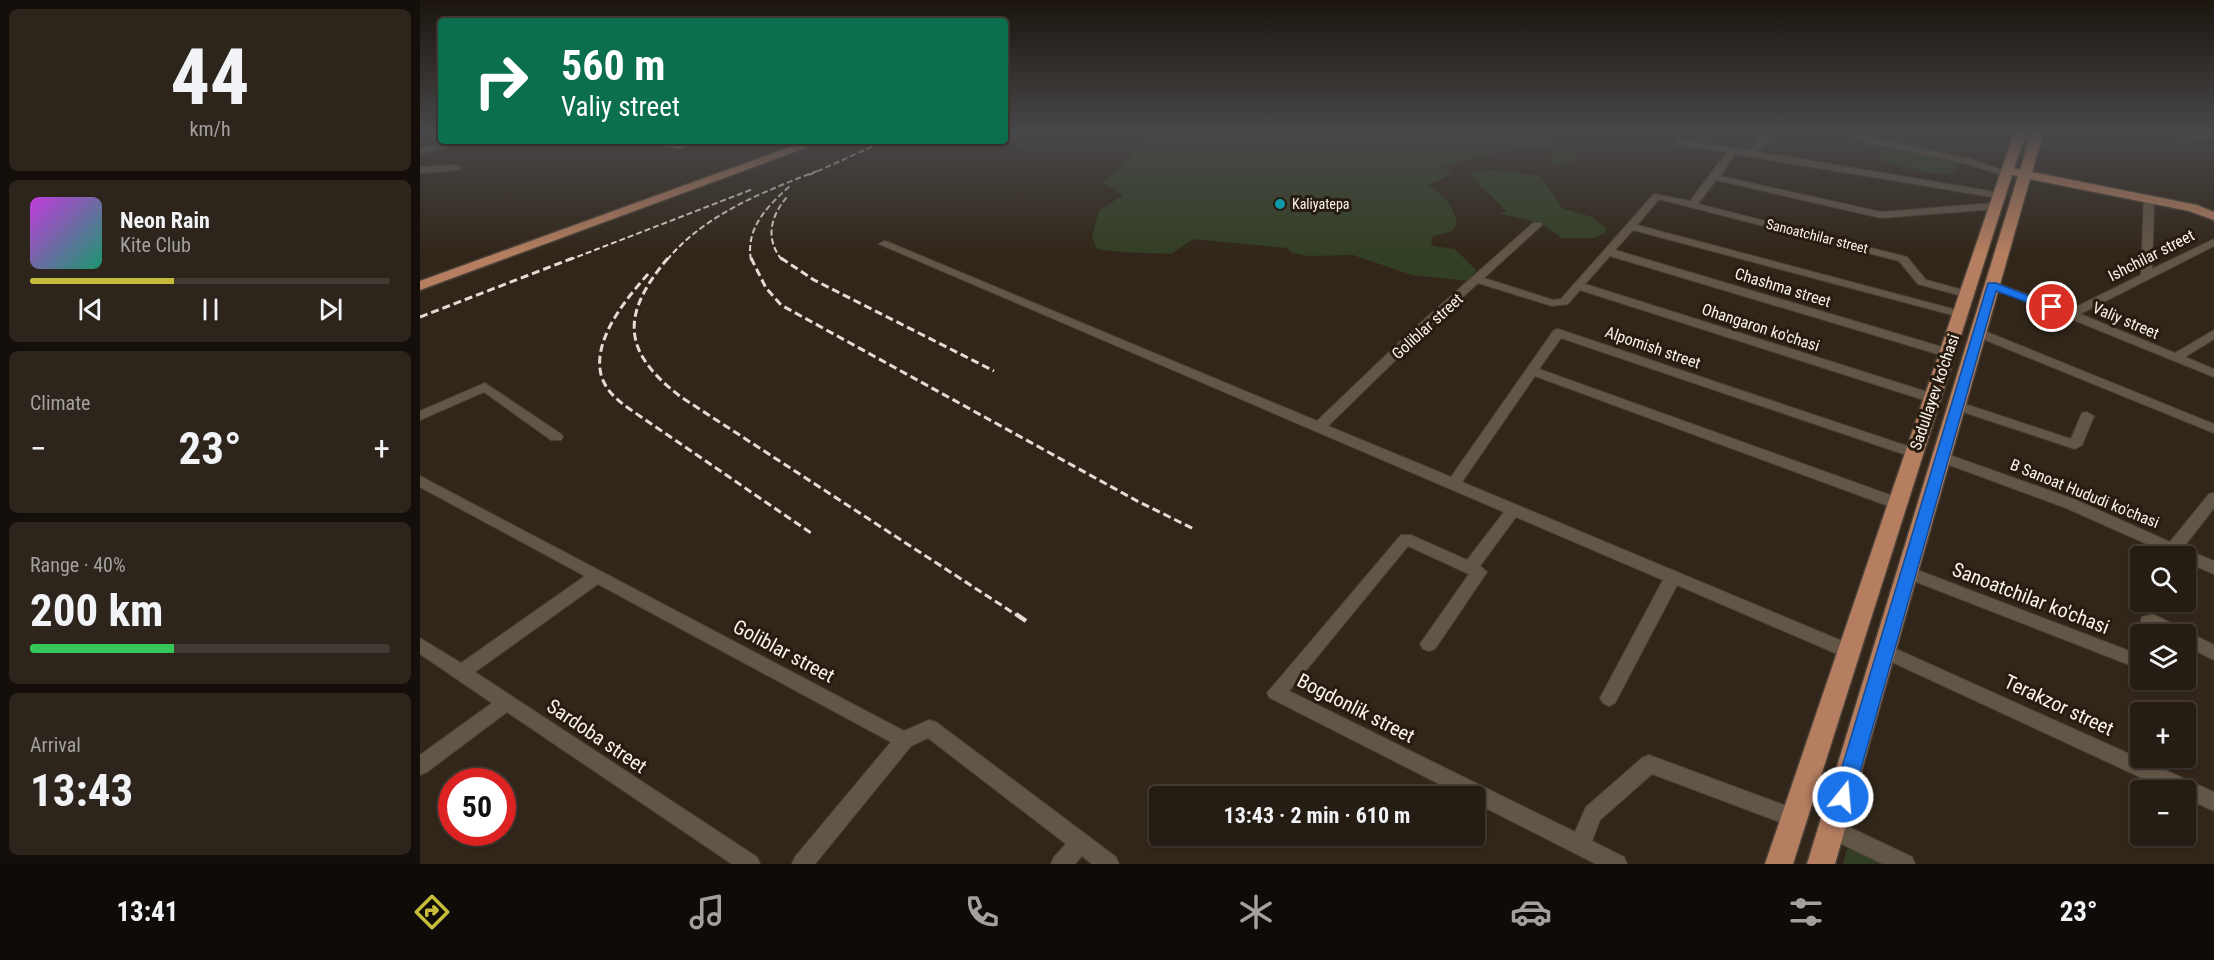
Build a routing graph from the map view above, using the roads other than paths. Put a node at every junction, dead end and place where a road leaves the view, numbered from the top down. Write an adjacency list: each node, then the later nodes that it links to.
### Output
1 (729, 173): 20 (main road)
2 (1717, 173): 7 (street)
3 (1849, 173): 9 (street)
4 (2006, 173): 9 (main road, Sadullayev ko'chasi)
5 (2019, 173): 6 (main road)
6 (2025, 174): 8 (main road); 19 (main road, Sadullayev ko'chasi)
7 (1714, 177): 9 (street); 10 (street)
8 (2149, 199): 11 (main road); 17 (street)
9 (1996, 201): 22 (main road, Sadullayev ko'chasi)
10 (1692, 204): 13 (street, Sanoatchilar street); 22 (street, Sanoatchilar street)
11 (2214, 216)
12 (1537, 225): 18 (street, Goliblar street)
13 (1631, 226): 16 (street); 23 (street, Chashma street)
14 (2214, 242): 17 (street, Ishchilar street)
15 (884, 244): 35 (street)
16 (1609, 252): 21 (street); 27 (street, Chashma street)
17 (2146, 276): 24 (street, Ishchilar street)
18 (1479, 280): 21 (street); 35 (street, Goliblar street)
19 (1992, 285): 24 (street, Valiy street); 25 (main road, Sadullayev ko'chasi)
20 (420, 286)
21 (1579, 286): 31 (street, Ohangaron ko'chasi)
22 (1966, 294): 23 (main road, Sadullayev ko'chasi)
23 (1960, 314): 27 (main road, Sadullayev ko'chasi)
24 (2071, 314): 28 (street, Valiy street)
25 (1977, 332): 32 (main road, Sadullayev ko'chasi); 36 (street)
26 (2214, 334): 28 (street)
27 (1948, 353): 31 (main road, Sadullayev ko'chasi)
28 (2175, 358): 30 (street, Valiy street)
29 (1532, 371): 38 (street, Alpomish street); 41 (street, Alpomish street); 43 (street)
30 (2214, 374)
31 (1932, 398): 38 (main road, Sadullayev ko'chasi)
32 (1956, 405): 34 (street); 39 (main road, Sadullayev ko'chasi)
33 (420, 416): 37 (street)
34 (2087, 416)
35 (1318, 428): 41 (street)
36 (2214, 429)
37 (556, 437)
38 (1914, 453): 43 (main road, Sadullayev ko'chasi)
39 (1941, 457): 45 (street, B Sanoat Hududi ko'chasi); 50 (main road, Sadullayev ko'chasi)
40 (420, 481): 51 (street, Goliblar street)
41 (1453, 485): 44 (street)
42 (2214, 498): 46 (street)
43 (1896, 503): 56 (main road, Sadullayev ko'chasi)
44 (1513, 511): 48 (street); 52 (street)
45 (2166, 546)
46 (2175, 546)
47 (2196, 560): 49 (street, B Sanoat Hududi ko'chasi)
48 (1470, 568): 54 (street); 71 (street, Bogdonlik street)
49 (2214, 568)
50 (1907, 572): 57 (main road, Sadullayev ko'chasi); 59 (street, Sanoatchilar ko'chasi)
51 (597, 576): 60 (street); 63 (street, Goliblar street)
52 (1673, 577): 56 (street); 61 (street)
53 (2196, 643): 58 (street)
54 (1430, 644)
55 (420, 645): 60 (street, Sardoba street)
56 (1848, 651): 65 (main road, Sadullayev ko'chasi)
57 (1885, 651): 66 (main road, Sadullayev ko'chasi); 67 (street, Terakzor street)
58 (2214, 653)
59 (2130, 658)
60 (461, 672): 62 (street, Sardoba street)
61 (1609, 698)
62 (507, 702): 64 (street); 72 (street, Sardoba street)
63 (904, 740): 70 (street); 73 (street)
64 (420, 766)
65 (1807, 778): 66 (street); 68 (main road, Sadullayev ko'chasi)
66 (1845, 789): 69 (main road, Sadullayev ko'chasi)
67 (2214, 802)
68 (1793, 818): 71 (street); 77 (main road, Sadullayev ko'chasi)
69 (1832, 829): 78 (main road, Sadullayev ko'chasi); 79 (street)
70 (1079, 844): 74 (street); 75 (street)
71 (1580, 845): 76 (street, Bogdonlik street)
72 (750, 864)
73 (802, 864)
74 (1061, 864)
75 (1109, 864)
76 (1617, 864)
77 (1779, 864)
78 (1821, 864)
79 (1905, 864)

